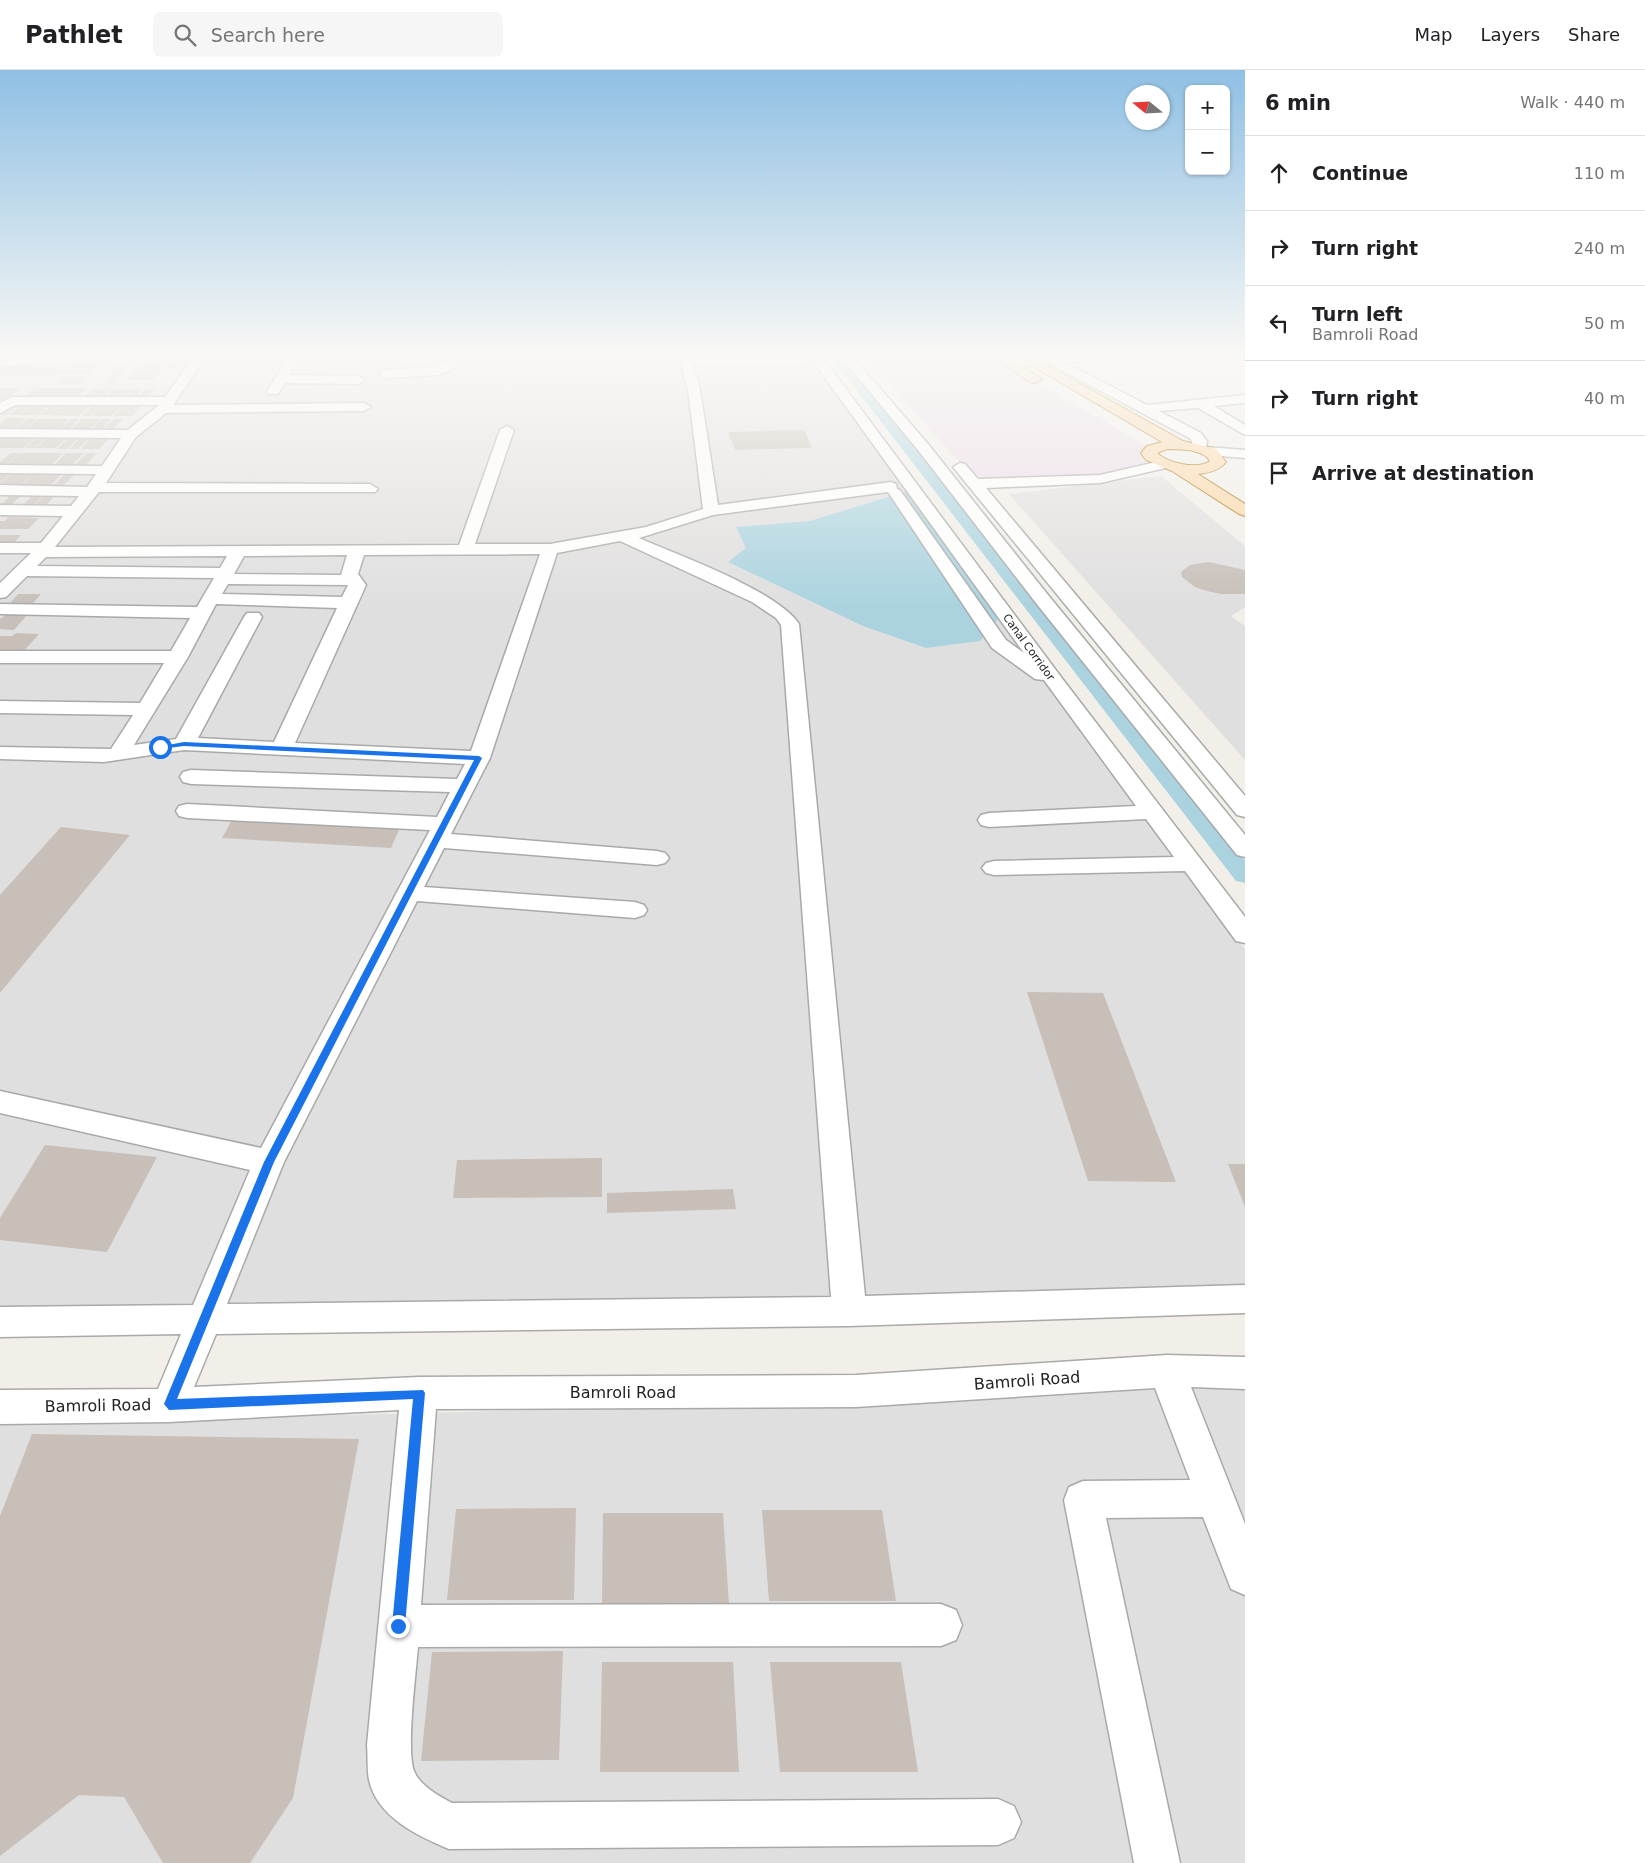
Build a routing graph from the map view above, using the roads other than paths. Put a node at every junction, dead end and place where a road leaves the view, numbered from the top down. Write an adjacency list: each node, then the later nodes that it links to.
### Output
1 (126, 441): 13 (street)
2 (504, 441): 37 (street)
3 (702, 441): 30 (street)
4 (858, 441): 14 (street)
5 (869, 441): 49 (street, Canal Corridor)
6 (891, 441): 69 (street)
7 (918, 441): 64 (street)
8 (936, 441): 23 (street)
9 (1171, 441): 11 (main road)
10 (1200, 441): 15 (street)
11 (1179, 445): 15 (main road); 17 (main road)
12 (99, 450): 13 (street)
13 (119, 450): 20 (street)
14 (864, 450)
15 (1204, 450): 16 (street); 21 (main road)
16 (1245, 454)
17 (1171, 466): 21 (main road); 23 (street); 31 (main road)
18 (1245, 467): 21 (street)
19 (0, 469): 20 (street)
20 (106, 470): 26 (street)
21 (1217, 470)
22 (881, 473): 24 (street)
23 (974, 484): 59 (street)
24 (891, 488): 30 (street); 49 (street)
25 (0, 490): 26 (street)
26 (93, 490): 27 (street); 29 (street)
27 (370, 490)
28 (0, 510): 29 (street)
29 (74, 511): 35 (street)
30 (712, 511): 32 (street)
31 (1245, 511)
32 (622, 536): 34 (street); 75 (street)
33 (0, 548): 35 (street)
34 (550, 549): 37 (street); 56 (street)
35 (43, 550): 38 (street); 39 (street)
36 (357, 550): 37 (street); 38 (street); 41 (street)
37 (465, 550)
38 (238, 551): 40 (street)
39 (23, 571): 40 (street); 42 (street)
40 (225, 576): 41 (street); 44 (street)
41 (354, 580): 43 (street)
42 (0, 593)
43 (349, 603): 44 (street); 53 (street)
44 (208, 606): 45 (street); 48 (street)
45 (0, 609)
46 (253, 616): 52 (street)
47 (0, 657): 48 (street)
48 (178, 657): 51 (street)
49 (1057, 685): 61 (street, Canal Corridor)
50 (0, 707): 51 (street)
51 (148, 709): 55 (street)
52 (184, 744): 53 (street); 55 (street)
53 (282, 748): 56 (street)
54 (0, 752): 55 (street)
55 (117, 755)
56 (479, 758): 58 (street)
57 (191, 776): 58 (street)
58 (464, 786): 63 (street)
59 (1245, 810)
60 (187, 811): 63 (street)
61 (1153, 812): 62 (street); 66 (street, Canal Corridor)
62 (989, 820)
63 (440, 832): 65 (street); 68 (street)
64 (1245, 850)
65 (657, 858)
66 (1192, 864): 67 (street); 71 (street, Canal Corridor)
67 (994, 868)
68 (409, 893): 70 (street); 73 (street)
69 (1245, 906)
70 (634, 910)
71 (1245, 935)
72 (0, 1102): 73 (street)
73 (269, 1162): 76 (street)
74 (1245, 1299): 75 (street)
75 (849, 1311): 76 (street)
76 (204, 1320): 77 (street); 81 (street)
77 (0, 1322)
78 (1168, 1371): 79 (street, Bamroli Road); 80 (street, Bamroli Road); 83 (street)
79 (1245, 1373)
80 (419, 1393): 81 (street, Bamroli Road); 86 (street)
81 (169, 1404): 82 (street, Bamroli Road)
82 (0, 1407)
83 (1216, 1498): 84 (street); 88 (street)
84 (1245, 1575)
85 (941, 1625): 86 (street)
86 (398, 1626): 87 (street)
87 (998, 1822)
88 (1157, 1863)

